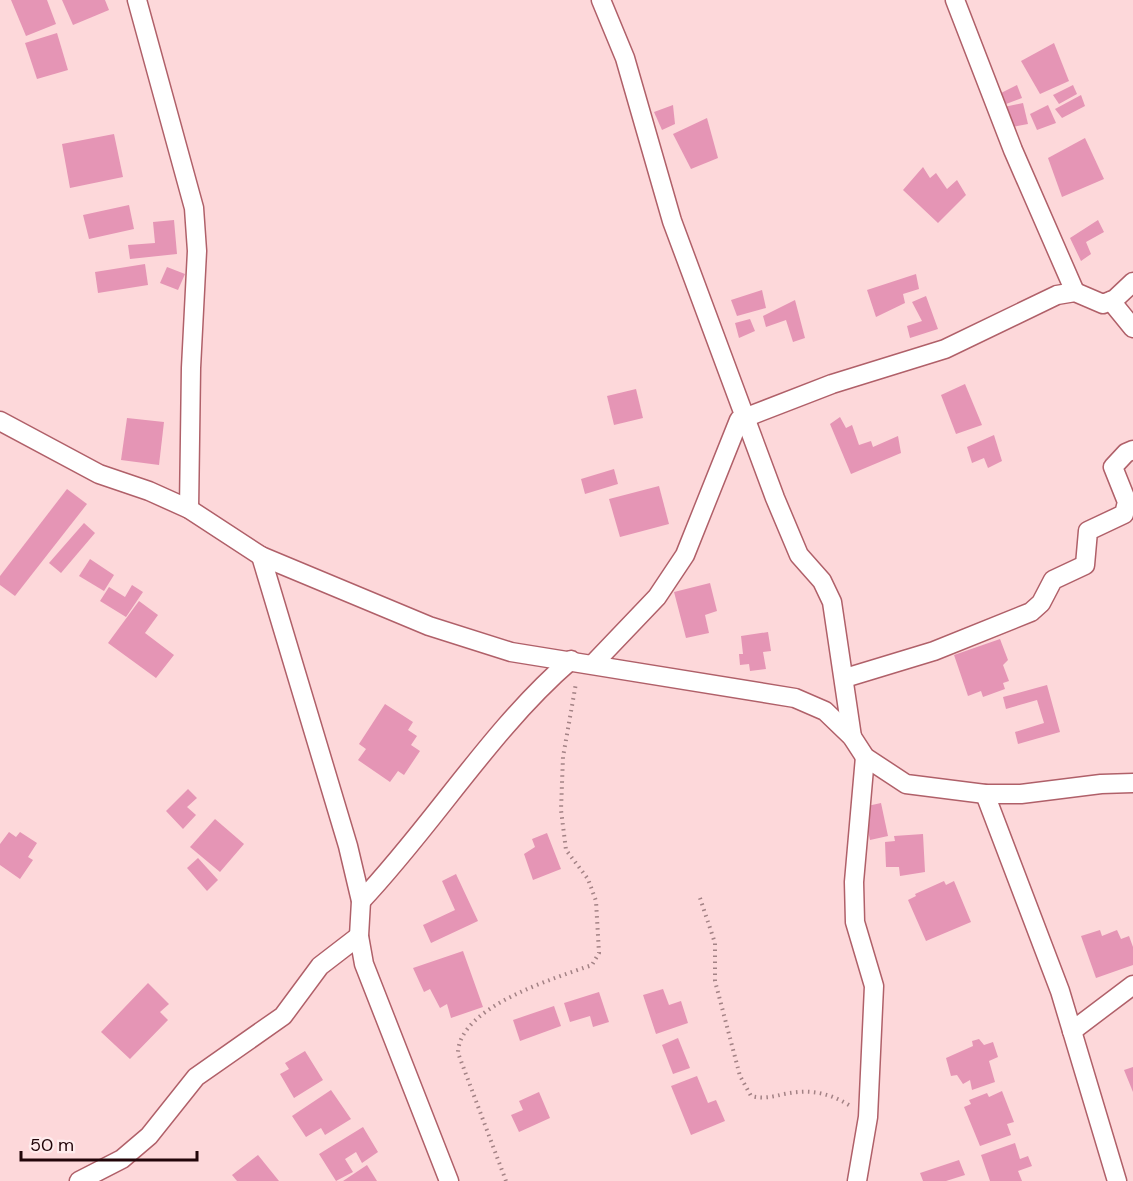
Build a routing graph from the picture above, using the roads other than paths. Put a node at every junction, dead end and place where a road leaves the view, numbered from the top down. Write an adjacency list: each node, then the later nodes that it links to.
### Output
1 (137, 0): 11 (street)
2 (601, 0): 8 (street)
3 (955, 0): 5 (street)
4 (1133, 282): 6 (street)
5 (1075, 292): 6 (street); 8 (street)
6 (1111, 301): 7 (street)
7 (1133, 328)
8 (745, 416): 13 (street); 14 (street)
9 (0, 421): 11 (street)
10 (1133, 450): 14 (street)
11 (189, 509): 12 (street)
12 (261, 556): 13 (street); 19 (street)
13 (582, 662): 15 (street); 19 (street)
14 (845, 678): 15 (street)
15 (852, 736): 16 (street)
16 (865, 757): 18 (street); 25 (street)
17 (1133, 783): 18 (street)
18 (985, 794): 22 (street)
19 (361, 901): 20 (street)
20 (359, 936): 23 (street); 24 (street)
21 (1133, 985): 22 (street)
22 (1072, 1031): 26 (street)
23 (79, 1181)
24 (449, 1181)
25 (857, 1181)
26 (1117, 1181)

